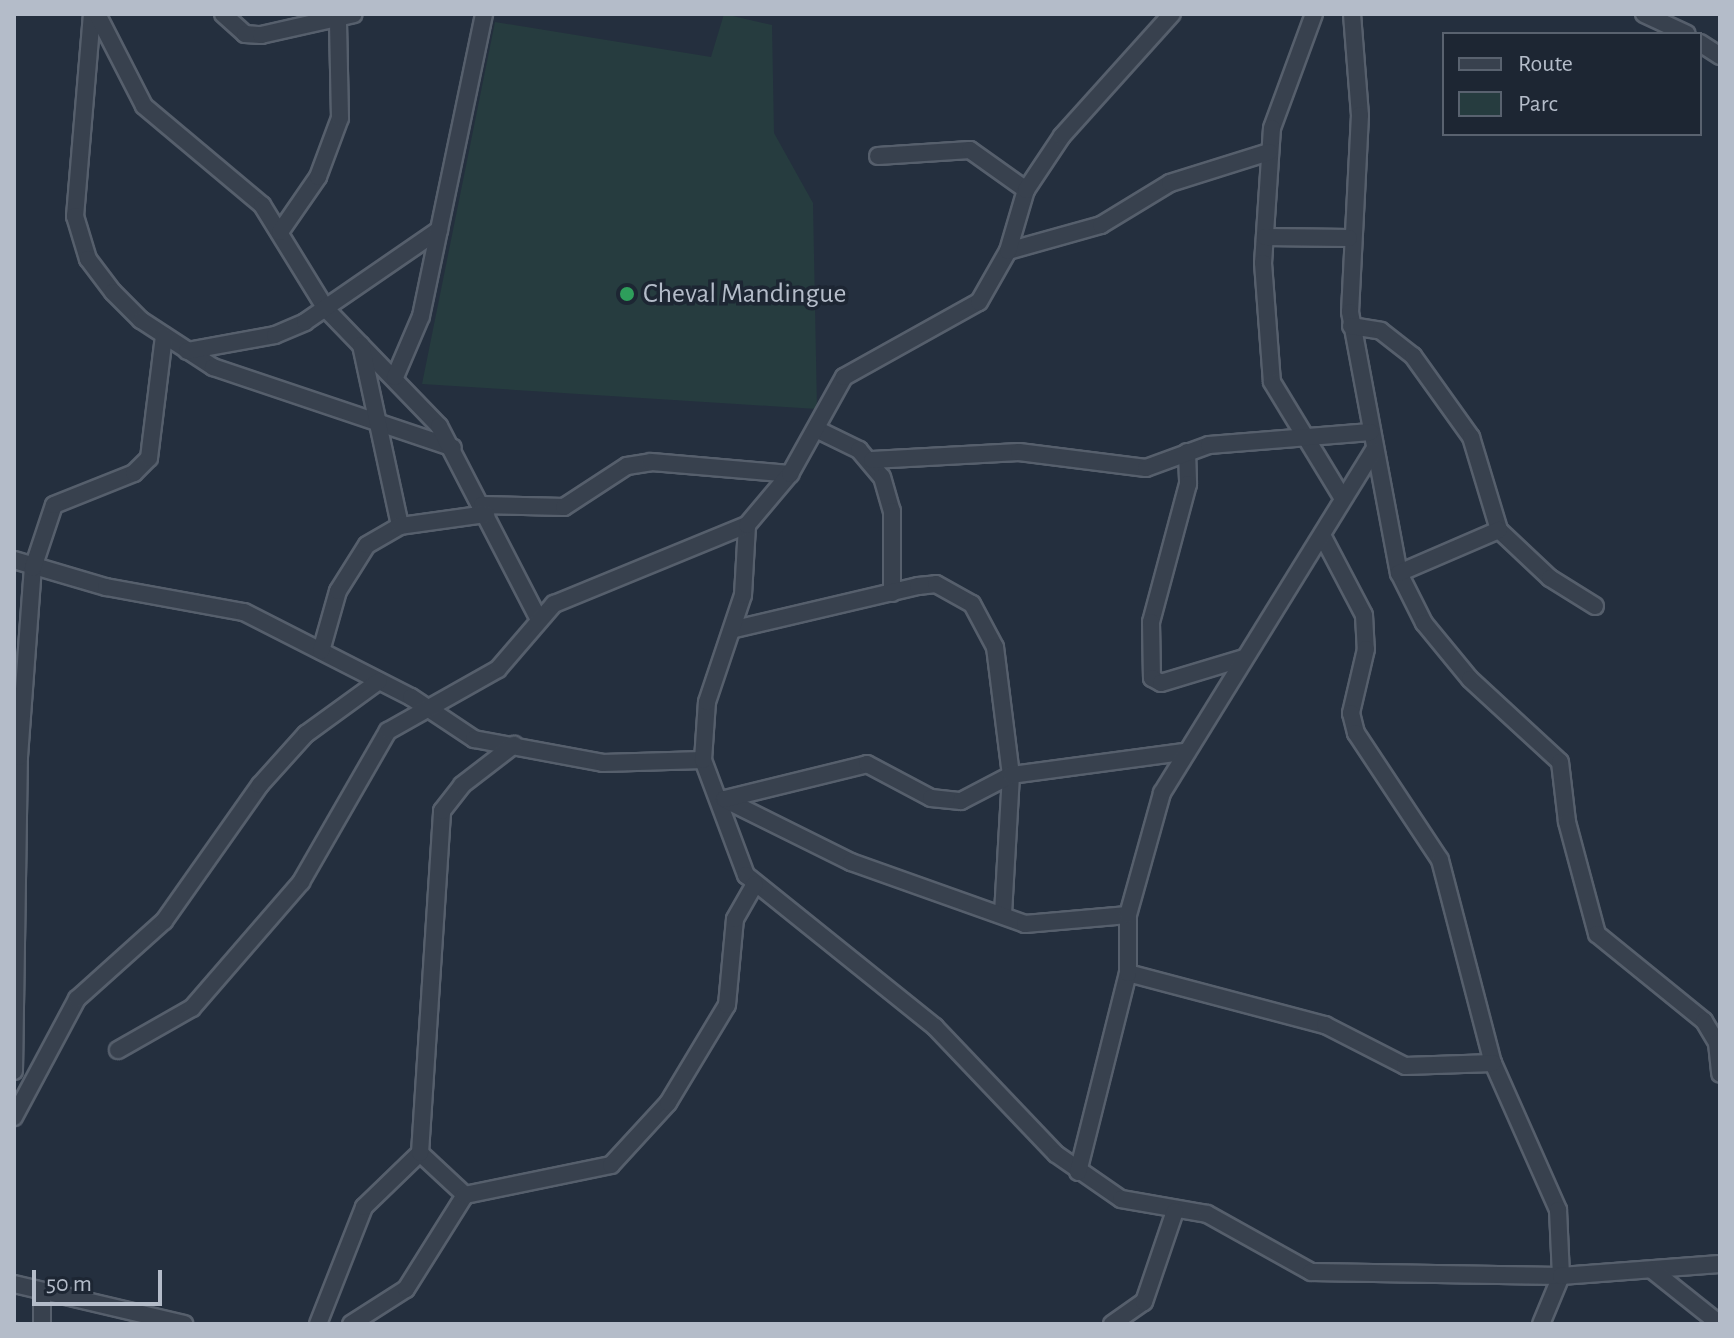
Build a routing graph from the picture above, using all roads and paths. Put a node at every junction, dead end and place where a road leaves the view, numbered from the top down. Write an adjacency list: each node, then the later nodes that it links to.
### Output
1 (95, 14): 17 (street); 23 (street)
2 (223, 14): 9 (street)
3 (354, 14): 9 (street)
4 (484, 14): 16 (street)
5 (1172, 14): 15 (street)
6 (1314, 14): 13 (street)
7 (1352, 14): 19 (street)
8 (1644, 14): 10 (street)
9 (338, 21): 17 (street)
10 (1683, 32)
11 (1702, 44): 12 (street)
12 (1720, 56)
13 (1269, 152): 18 (street); 20 (street)
14 (878, 156): 15 (street)
15 (1026, 190): 20 (street)
16 (439, 230): 21 (street); 26 (street)
17 (280, 232): 21 (street)
18 (1265, 237): 19 (street); 30 (street)
19 (1349, 238): 22 (street)
20 (1008, 251): 28 (street)
21 (326, 309): 24 (street); 25 (street)
22 (1351, 326): 29 (street); 40 (street)
23 (164, 336): 25 (street); 43 (street)
24 (361, 345): 26 (street); 27 (street)
25 (187, 351): 27 (street)
26 (395, 377): 31 (street)
27 (378, 426): 31 (street); 39 (street)
28 (816, 429): 34 (street); 35 (street)
29 (1370, 432): 30 (street); 32 (street)
30 (1306, 441): 33 (street); 36 (street)
31 (453, 448): 37 (street)
32 (1373, 451): 36 (street); 44 (street)
33 (1187, 452): 34 (street); 50 (street)
34 (872, 460): 45 (street)
35 (790, 474): 37 (street); 38 (street)
36 (1342, 497): 41 (street)
37 (484, 509): 39 (street); 47 (street)
38 (747, 525): 47 (street); 48 (street)
39 (400, 526): 49 (street)
40 (1499, 530): 44 (street); 46 (street)
41 (1322, 535): 50 (street); 63 (street)
42 (14, 560): 43 (street)
43 (33, 568): 49 (street); 64 (street)
44 (1399, 573): 65 (street)
45 (892, 593): 48 (street); 56 (street)
46 (1595, 606)
47 (537, 616): 52 (street)
48 (735, 629): 55 (street)
49 (321, 651): 51 (street)
50 (1244, 658): 54 (street)
51 (379, 681): 52 (street); 66 (street)
52 (424, 709): 53 (street); 62 (street)
53 (514, 745): 55 (street); 67 (street)
54 (1183, 752): 56 (street); 60 (street)
55 (703, 760): 57 (street)
56 (1011, 775): 57 (street); 59 (street)
57 (717, 796): 58 (street); 59 (street)
58 (755, 884): 68 (street); 69 (street)
59 (1003, 915): 60 (street)
60 (1128, 915): 61 (street)
61 (1128, 973): 63 (street); 68 (street)
62 (118, 1050)
63 (1493, 1063): 73 (street)
64 (14, 1071)
65 (1720, 1074)
66 (14, 1117)
67 (420, 1153): 69 (street); 78 (street)
68 (1078, 1172): 70 (street)
69 (465, 1195): 79 (street)
70 (1175, 1211): 73 (street); 80 (street)
71 (1720, 1264): 72 (street)
72 (1652, 1270): 73 (street); 82 (street)
73 (1561, 1276): 81 (street)
74 (14, 1284): 75 (street)
75 (42, 1292): 76 (street); 77 (street)
76 (42, 1324)
77 (184, 1324)
78 (318, 1324)
79 (351, 1324)
80 (1112, 1324)
81 (1541, 1324)
82 (1720, 1324)

